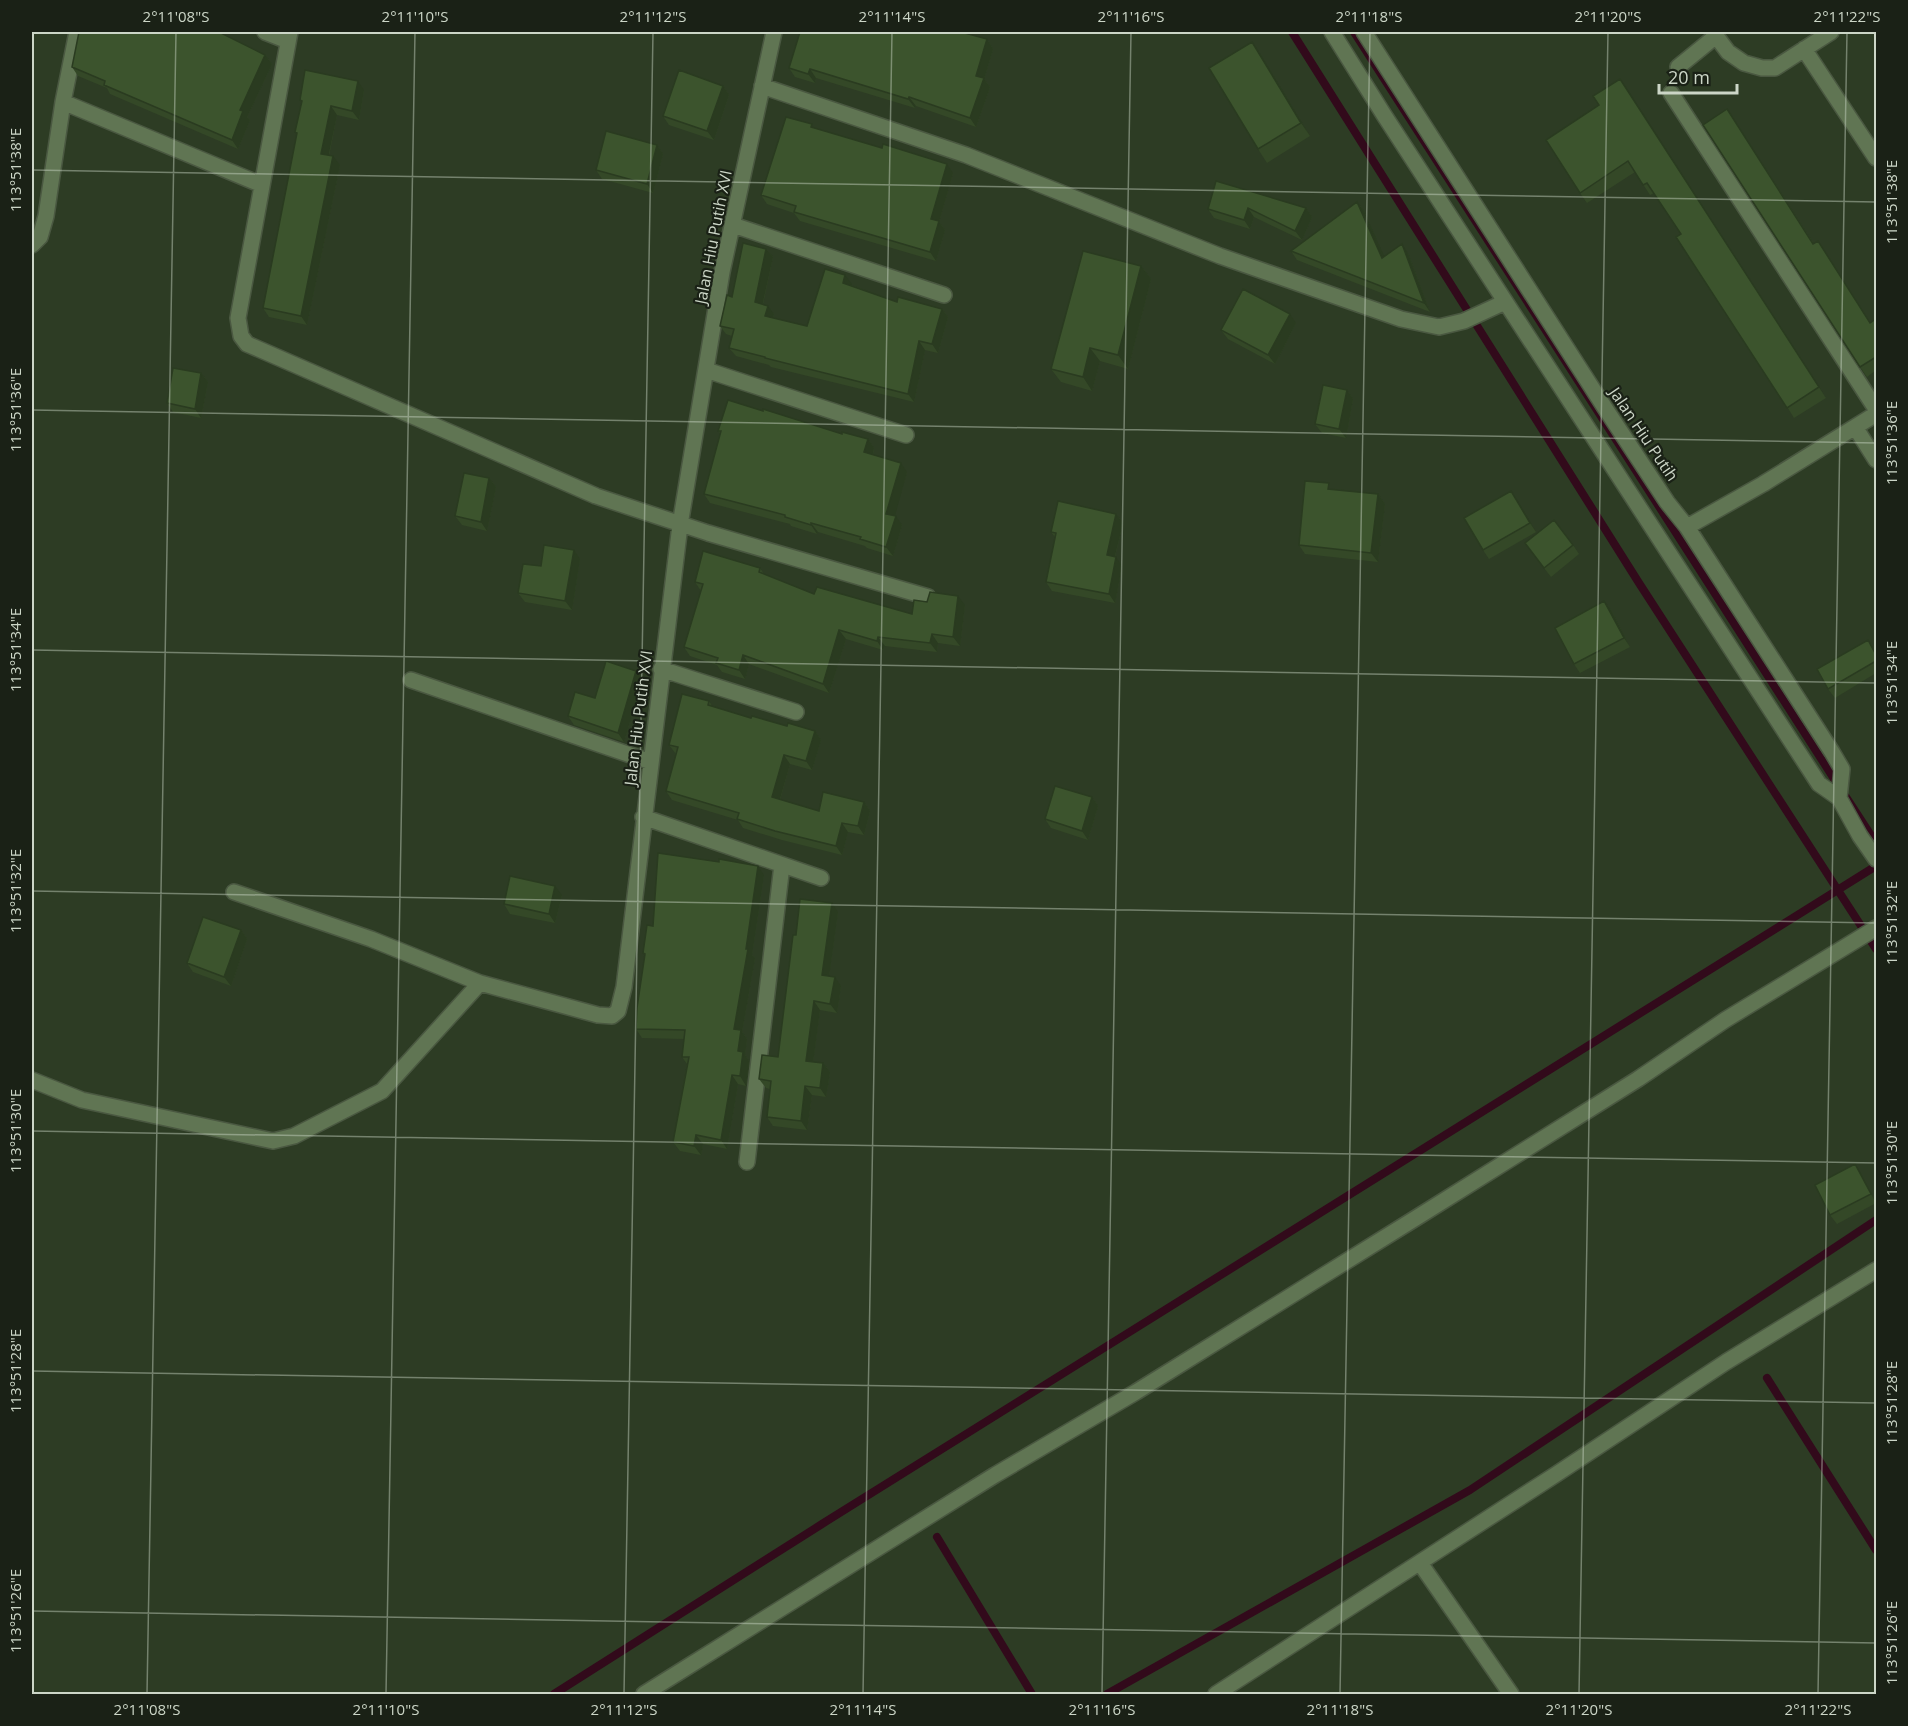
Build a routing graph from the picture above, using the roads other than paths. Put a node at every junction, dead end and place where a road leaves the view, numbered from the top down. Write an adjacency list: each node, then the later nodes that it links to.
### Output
1 (77, 32): 13 (street)
2 (265, 32): 8 (street)
3 (774, 32): 11 (street, Jalan Hiu Putih XVI)
4 (1332, 32): 15 (street)
5 (1365, 32): 14 (street, Jalan Hiu Putih)
6 (1831, 32): 9 (street)
7 (1715, 34): 9 (street); 10 (street)
8 (289, 36): 17 (street)
9 (1804, 49): 16 (street)
10 (1678, 67)
11 (762, 86): 18 (street, Jalan Hiu Putih XVI); 21 (street)
12 (1671, 93): 23 (street)
13 (63, 102): 17 (street); 19 (street)
14 (1433, 139): 15 (street); 29 (street, Jalan Hiu Putih)
15 (1409, 153): 21 (street)
16 (1876, 158)
17 (262, 185): 28 (street)
18 (733, 225): 20 (street); 22 (street, Jalan Hiu Putih XVI)
19 (32, 244)
20 (944, 295)
21 (1505, 302): 35 (street)
22 (706, 370): 26 (street); 28 (street, Jalan Hiu Putih XVI)
23 (1876, 409)
24 (1876, 414): 25 (street)
25 (1855, 428): 27 (street); 29 (street)
26 (906, 435)
27 (1876, 460)
28 (680, 525): 30 (street); 31 (street, Jalan Hiu Putih XVI)
29 (1687, 527): 35 (street, Jalan Hiu Putih)
30 (928, 597)
31 (661, 669): 33 (street); 34 (street, Jalan Hiu Putih XVI)
32 (411, 680): 34 (street)
33 (796, 712)
34 (651, 762): 36 (street, Jalan Hiu Putih XVI)
35 (1839, 798): 37 (street)
36 (643, 817): 38 (street); 42 (street, Jalan Hiu Putih XVI)
37 (1876, 859)
38 (782, 865): 39 (street); 44 (street)
39 (821, 878)
40 (234, 892): 42 (street, Jalan Hiu Putih XVI)
41 (1876, 928): 47 (street)
42 (480, 983): 43 (street)
43 (32, 1080)
44 (747, 1162)
45 (1876, 1270): 46 (street)
46 (1420, 1563): 48 (street); 49 (street)
47 (644, 1695)
48 (1215, 1695)
49 (1510, 1695)

